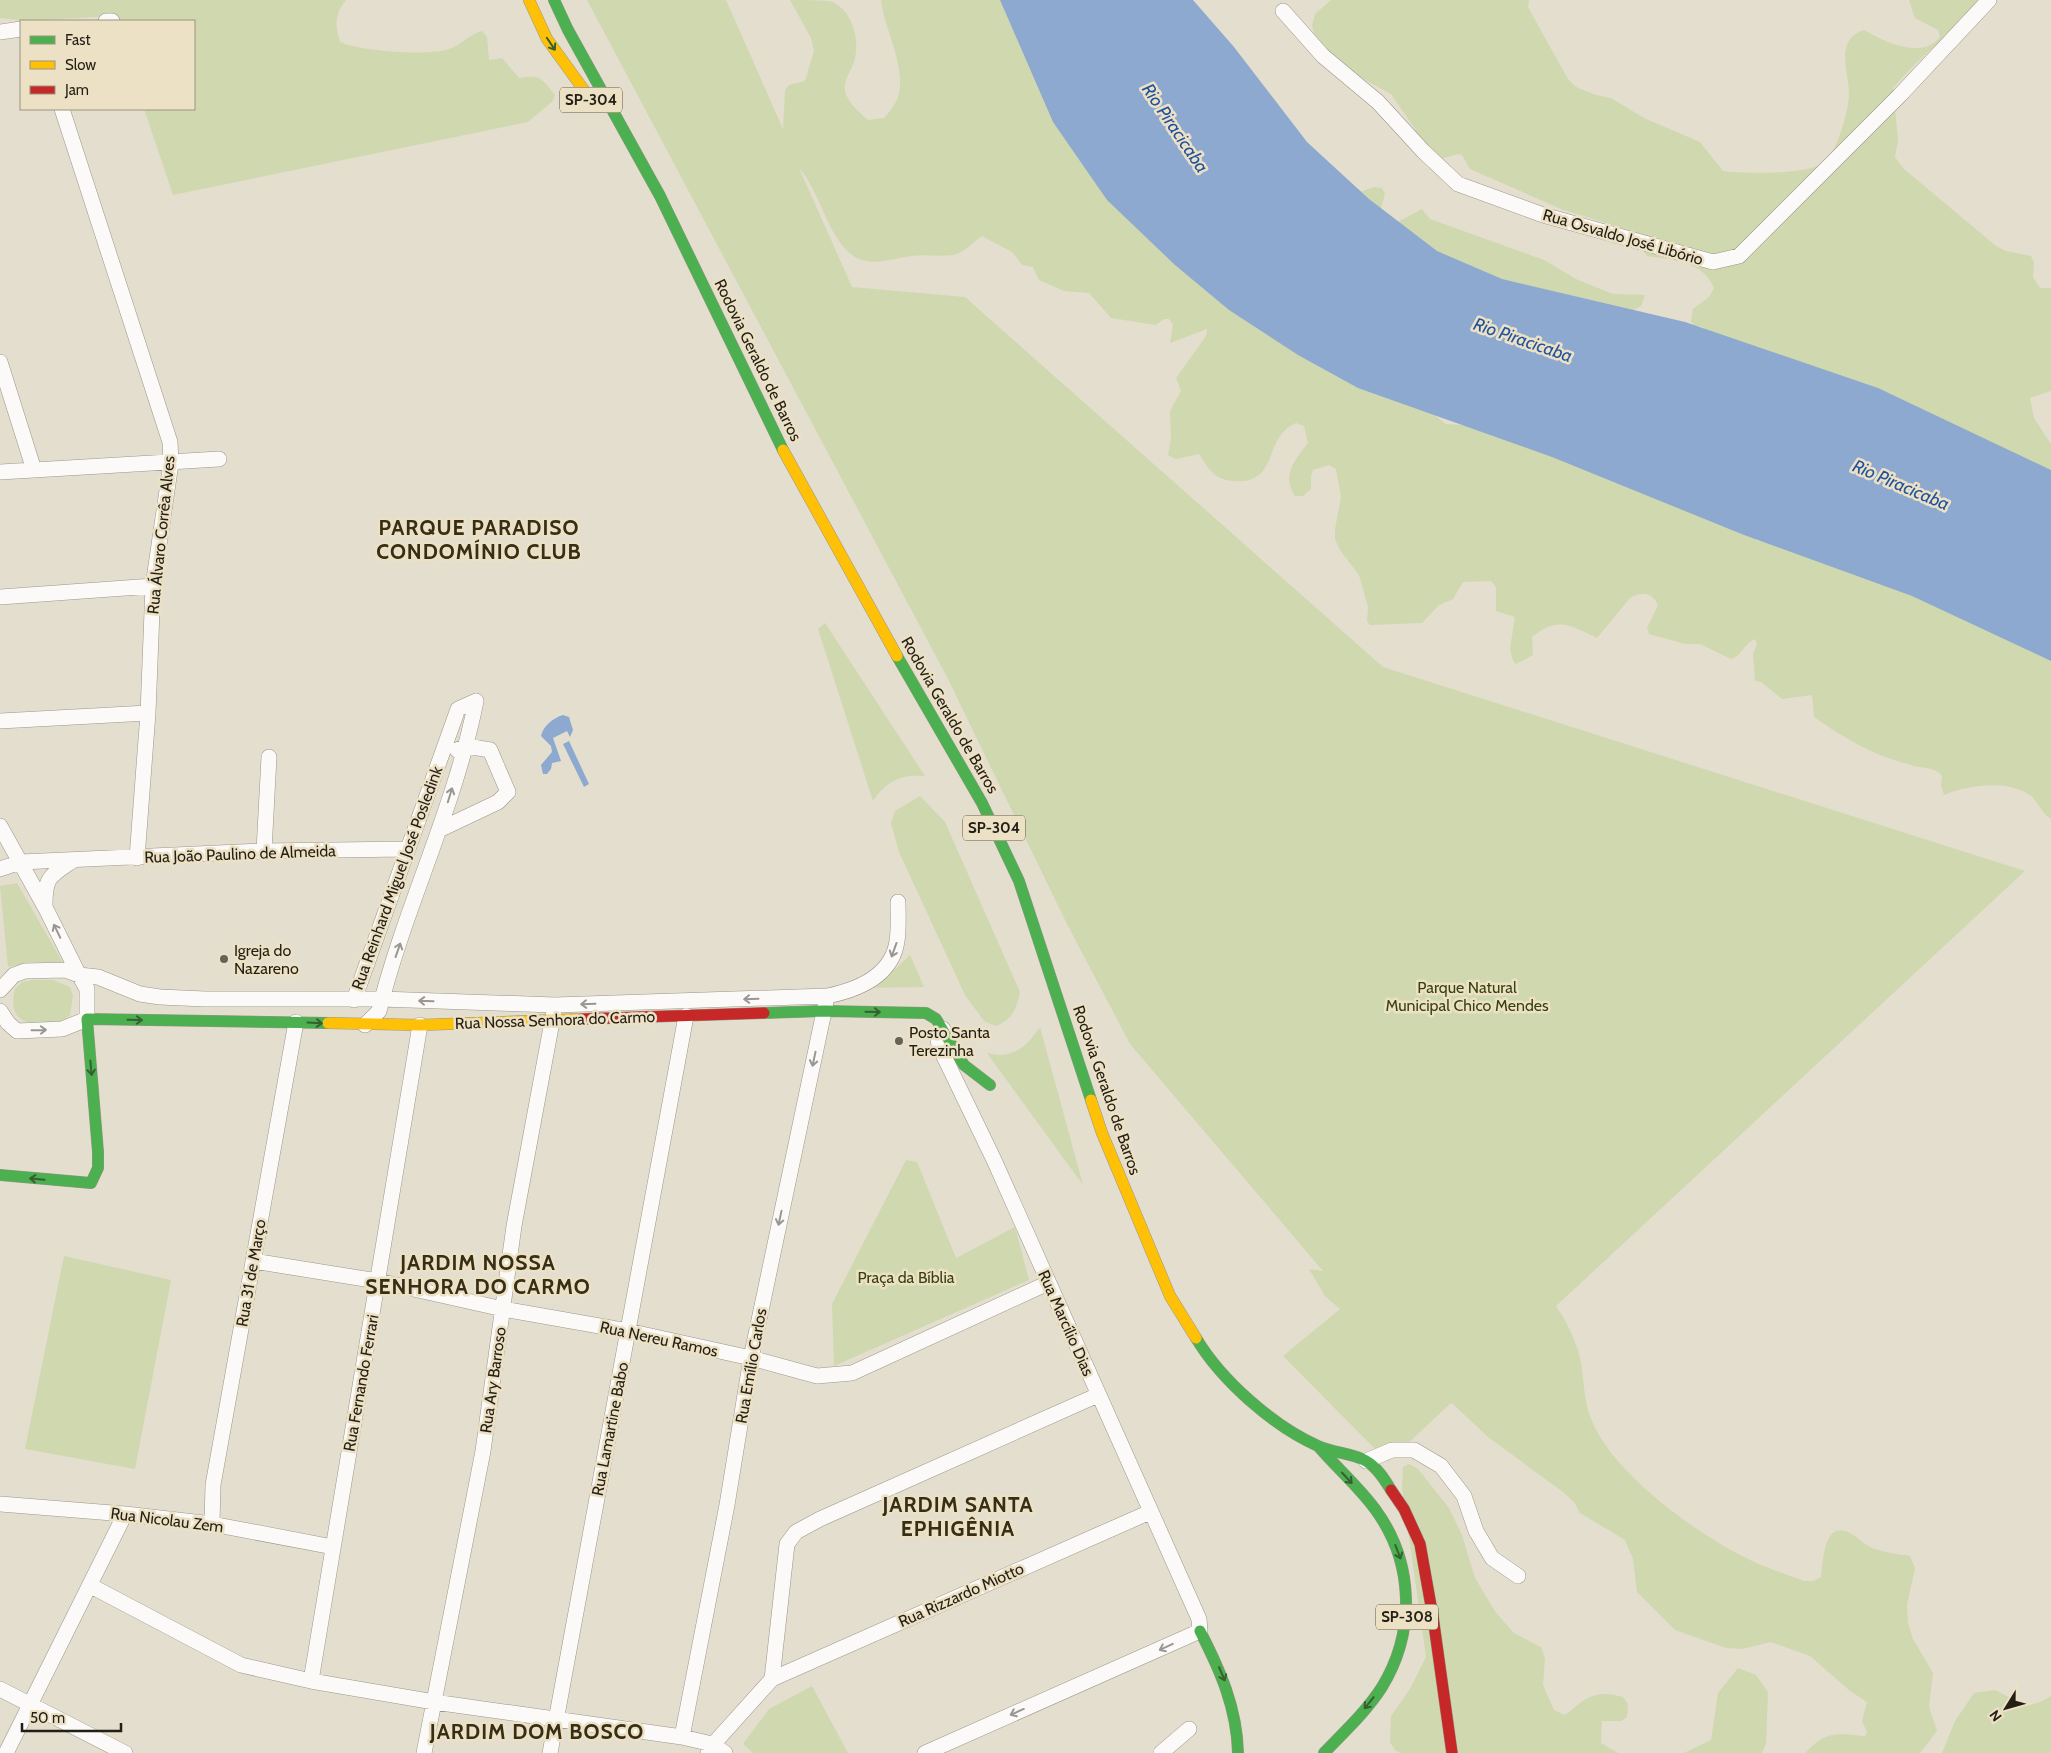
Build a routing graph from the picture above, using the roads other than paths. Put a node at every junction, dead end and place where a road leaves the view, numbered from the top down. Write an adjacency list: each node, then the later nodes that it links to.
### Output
1 (529, 0): 7 (main road, SP-304, one-way to 7)
2 (554, 0): 10 (main road, Rodovia Geraldo de Barros / SP-304)
3 (1989, 0): 4 (street, Rua Osvaldo José Libório)
4 (1283, 11)
5 (20, 28): 6 (street)
6 (0, 32)
7 (592, 102)
8 (62, 110): 13 (street, Rua Álvaro Corrêa Alves)
9 (603, 118): 10 (main road, Rodovia Geraldo de Barros / SP-304)
10 (660, 196): 57 (main road, Rodovia Geraldo de Barros / SP-304)
11 (0, 362): 14 (street)
12 (219, 459): 13 (street)
13 (171, 463): 14 (street); 16 (street, Rua Álvaro Corrêa Alves)
14 (34, 470): 15 (street)
15 (0, 472)
16 (153, 586): 17 (street); 18 (street, Rua Álvaro Corrêa Alves)
17 (0, 596)
18 (148, 713): 19 (street); 27 (street, Rua Álvaro Corrêa Alves)
19 (0, 721)
20 (464, 747): 21 (street, Rua Reinhard Miguel José Posledink); 21 (street, Rua Reinhard Miguel José Posledink); 24 (street, Rua Reinhard Miguel José Posledink, one-way to 20); 24 (street, Rua Reinhard Miguel José Posledink)
21 (441, 755): 25 (street, Rua Reinhard Miguel José Posledink)
22 (270, 758): 26 (street)
23 (0, 826): 29 (street)
24 (439, 830): 35 (street, Rua Reinhard Miguel José Posledink, one-way to 24)
25 (406, 849): 26 (street, Rua João Paulino de Almeida); 36 (street, Rua Reinhard Miguel José Posledink)
26 (264, 851): 27 (street, Rua João Paulino de Almeida)
27 (137, 858): 28 (street, Rua João Paulino de Almeida)
28 (73, 861): 29 (street, Rua João Paulino de Almeida); 32 (street, Rua João Paulino de Almeida)
29 (21, 862): 30 (street, Rua João Paulino de Almeida); 32 (street)
30 (0, 869)
31 (898, 902): 37 (street, Rua Nossa Senhora do Carmo, one-way to 37)
32 (45, 906): 33 (street, one-way to 32)
33 (78, 975): 34 (street, Rua Nossa Senhora do Carmo); 36 (street, Rua Nossa Senhora do Carmo); 41 (street)
34 (0, 990)
35 (381, 999): 36 (street, Rua Nossa Senhora do Carmo); 39 (street, Rua Nossa Senhora do Carmo, one-way to 35); 43 (street, Rua Reinhard Miguel José Posledink)
36 (354, 1000)
37 (825, 1004): 39 (street, Rua Nossa Senhora do Carmo, one-way to 39); 40 (main road, Rua Nossa Senhora do Carmo); 45 (main road, Rua Nossa Senhora do Carmo, one-way to 45); 55 (street, Rua Emílio Carlos, one-way to 55)
38 (0, 1011): 46 (street)
39 (554, 1012): 40 (main road, Rua Nossa Senhora do Carmo); 44 (main road, Rua Nossa Senhora do Carmo); 53 (street, Rua Ary Barroso)
40 (686, 1016): 54 (street, Rua Lamartine Babo)
41 (86, 1020): 42 (main road, Rua Nossa Senhora do Carmo, one-way to 42); 46 (street, one-way to 41); 49 (main road, one-way to 49)
42 (296, 1022): 43 (main road, Rua Nossa Senhora do Carmo, one-way to 43); 50 (street, Rua 31 de Março)
43 (365, 1025): 44 (main road, Rua Nossa Senhora do Carmo)
44 (420, 1025): 51 (street, Rua Fernando Ferrari)
45 (943, 1029): 48 (main road, Rua Nossa Senhora do Carmo); 52 (street, Rua Marcílio Dias)
46 (17, 1031): 47 (street)
47 (0, 1032)
48 (990, 1085)
49 (0, 1175)
50 (253, 1261): 51 (street, Rua Nereu Ramos); 62 (street, Rua 31 de Março)
51 (378, 1282): 53 (street, Rua Nereu Ramos); 63 (street, Rua Fernando Ferrari)
52 (1048, 1283): 55 (street, Rua Nereu Ramos); 56 (street, Rua Marcílio Dias)
53 (502, 1308): 54 (street, Rua Nereu Ramos); 70 (street, Rua Ary Barroso)
54 (628, 1331): 55 (street, Rua Nereu Ramos); 72 (street, Rua Lamartine Babo)
55 (751, 1358): 74 (street, Rua Emílio Carlos)
56 (1098, 1395): 60 (street, Rua Marcílio Dias); 67 (street)
57 (1319, 1447): 58 (main road); 84 (main road, SP-308, one-way to 84)
58 (1366, 1461): 64 (street); 85 (main road)
59 (0, 1504): 61 (street, Rua Nicolau Zem)
60 (1150, 1512): 66 (street, Rua Marcílio Dias); 67 (street, Rua Rizzardo Miotto)
61 (124, 1514): 62 (street, Rua Nicolau Zem); 65 (street)
62 (212, 1524): 63 (street, Rua Nicolau Zem)
63 (334, 1547): 68 (street, Rua Fernando Ferrari)
64 (1518, 1576)
65 (91, 1586): 68 (street); 71 (street)
66 (1199, 1625): 81 (street, one-way to 81); 83 (main road, one-way to 83)
67 (772, 1679): 75 (street)
68 (311, 1681): 70 (street)
69 (0, 1689): 71 (street)
70 (434, 1702): 72 (street); 78 (street, Rua Ary Barroso)
71 (32, 1704): 76 (street); 77 (street)
72 (556, 1719): 74 (street); 79 (street, Rua Lamartine Babo)
73 (1189, 1729): 82 (street)
74 (682, 1737): 75 (street)
75 (709, 1748): 80 (street)
76 (6, 1753)
77 (125, 1753)
78 (424, 1753)
79 (550, 1753)
80 (725, 1753)
81 (925, 1753)
82 (1161, 1753)
83 (1238, 1753)
84 (1324, 1753)
85 (1452, 1753)

